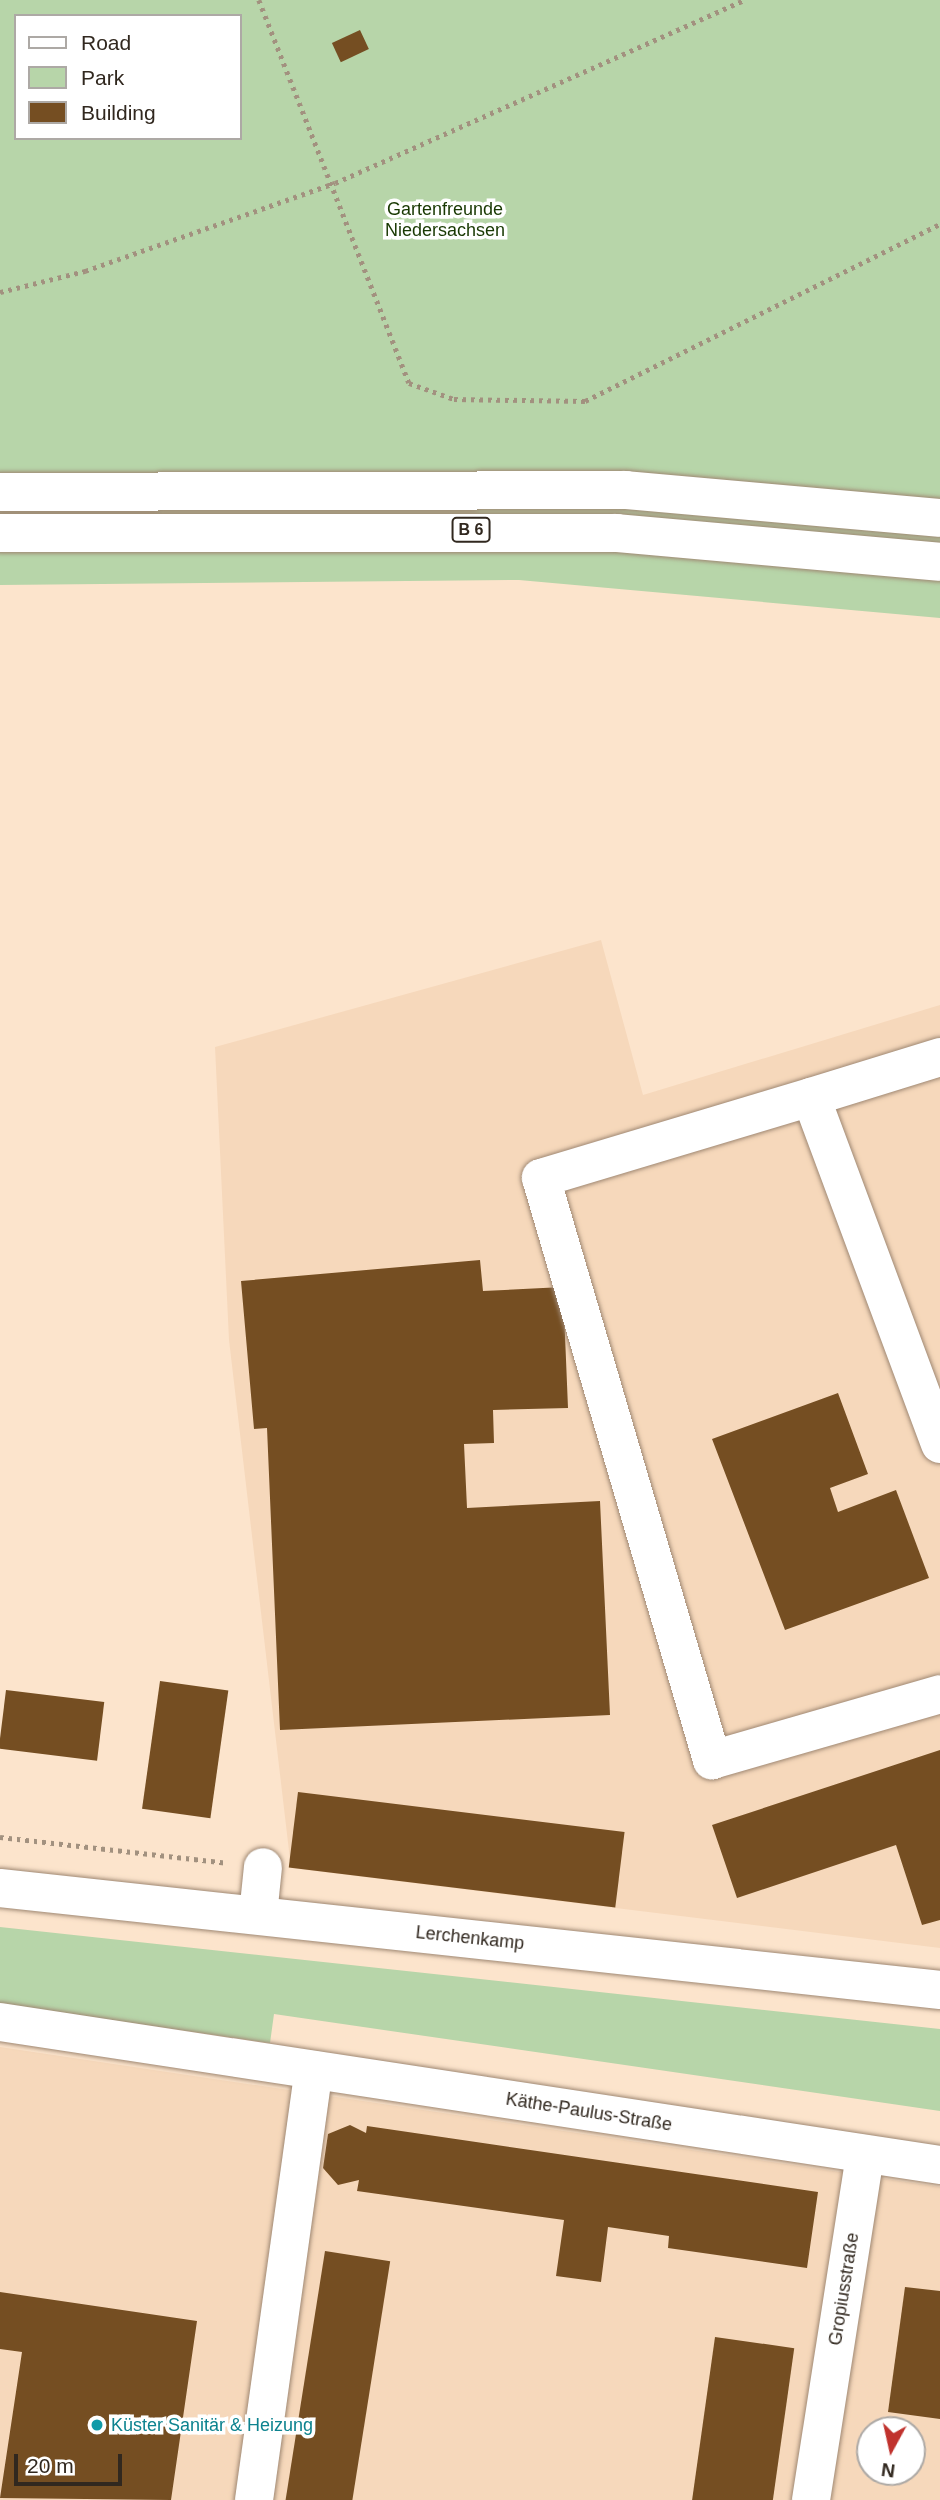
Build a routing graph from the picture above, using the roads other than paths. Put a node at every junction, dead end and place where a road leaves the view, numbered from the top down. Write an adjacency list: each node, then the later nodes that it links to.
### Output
1 (0, 492): 2 (main road)
2 (940, 518)
3 (0, 533): 4 (main road, B 6)
4 (940, 562)
5 (940, 1057): 6 (main road)
6 (811, 1097): 7 (main road); 9 (main road)
7 (930, 1376): 8 (main road)
8 (940, 1444)
9 (940, 1694)
10 (263, 1867): 12 (main road)
11 (0, 1888): 12 (main road, Lerchenkamp)
12 (258, 1915): 13 (main road, Lerchenkamp)
13 (940, 1990)
14 (0, 2022): 15 (main road, Käthe-Paulus-Straße)
15 (314, 2070): 16 (main road, Käthe-Paulus-Straße); 18 (main road)
16 (864, 2154): 17 (main road); 19 (main road, Gropiusstraße)
17 (940, 2165)
18 (254, 2500)
19 (811, 2500)

